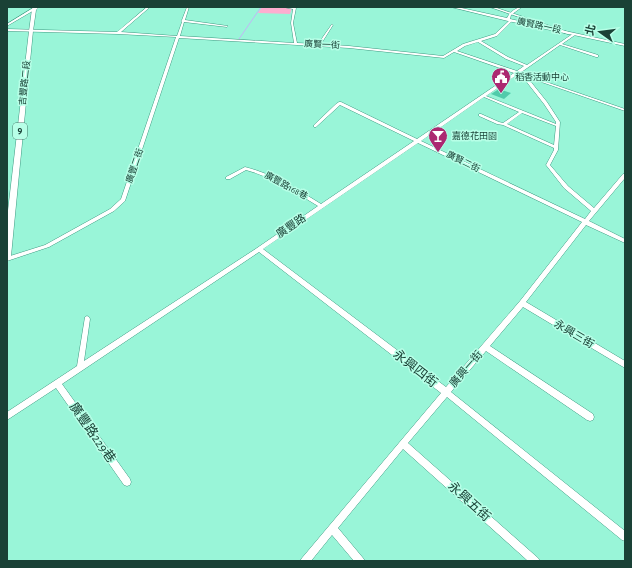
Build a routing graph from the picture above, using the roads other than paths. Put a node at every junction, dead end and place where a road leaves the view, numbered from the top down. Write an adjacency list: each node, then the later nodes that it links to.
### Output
1 (149, 7): 16 (street)
2 (188, 7): 10 (street, 廣豐二街)
3 (284, 7): 20 (street)
4 (453, 7): 9 (street, 廣賢路一段)
5 (491, 7): 8 (street)
6 (520, 7): 8 (street)
7 (35, 8): 11 (street); 15 (main road, 吉豐路二段 / 9)
8 (510, 15): 9 (street); 17 (street)
9 (510, 20): 17 (street, 廣賢路一段); 19 (street, 廣賢一街)
10 (182, 21): 13 (street); 18 (street, 廣豐二街)
11 (7, 25)
12 (332, 25): 22 (street)
13 (227, 26)
14 (7, 30): 15 (street, 廣賢一街)
15 (31, 31): 16 (street, 廣賢一街); 45 (main road, 吉豐路二段 / 9)
16 (118, 33): 18 (street, 廣賢一街)
17 (572, 33): 21 (street, 廣豐路); 23 (street, 廣賢路一段)
18 (178, 37): 20 (street, 廣賢一街); 45 (street, 廣豐二街)
19 (478, 40): 24 (street, 廣賢一街); 26 (street)
20 (296, 44): 22 (street, 廣賢一街)
21 (558, 44): 25 (street); 26 (street, 廣豐路)
22 (319, 45): 24 (street, 廣賢一街)
23 (625, 45)
24 (454, 51): 27 (street)
25 (597, 56)
26 (527, 66): 27 (street, 廣豐路)
27 (516, 73): 28 (street); 29 (street, 廣豐路)
28 (523, 75): 30 (street); 35 (street)
29 (484, 96): 31 (street); 36 (street, 廣豐路)
30 (625, 110)
31 (521, 112): 33 (street); 35 (street)
32 (480, 116): 33 (street)
33 (504, 124): 37 (street)
34 (315, 126): 36 (street, 廣賢二街)
35 (558, 126): 37 (street)
36 (418, 140): 40 (street, 廣豐路); 42 (street, 廣賢二街)
37 (556, 147): 41 (street)
38 (625, 175): 41 (street, 廣興一街)
39 (228, 178): 40 (street, 廣豐路168巷)
40 (320, 206): 44 (street, 廣豐路)
41 (594, 212): 42 (street, 廣興一街)
42 (586, 222): 43 (street, 廣賢二街); 46 (street, 廣興一街)
43 (625, 241)
44 (259, 248): 50 (street, 廣豐路); 52 (street, 永興四街)
45 (7, 258)
46 (522, 303): 48 (street, 廣興一街); 49 (street, 永興三街)
47 (87, 319): 50 (street)
48 (486, 347): 52 (street, 廣興一街); 54 (street)
49 (625, 365)
50 (80, 368): 51 (street, 廣豐路)
51 (56, 383): 53 (street, 廣豐路); 56 (street, 廣豐路229巷)
52 (446, 392): 55 (street, 廣興一街); 58 (street, 永興四街)
53 (7, 416)
54 (590, 417)
55 (403, 443): 57 (street, 廣興一街); 61 (street, 永興五街)
56 (127, 482)
57 (332, 528): 59 (street, 廣興一街); 60 (street)
58 (625, 537)
59 (305, 561)
60 (360, 561)
61 (535, 561)

